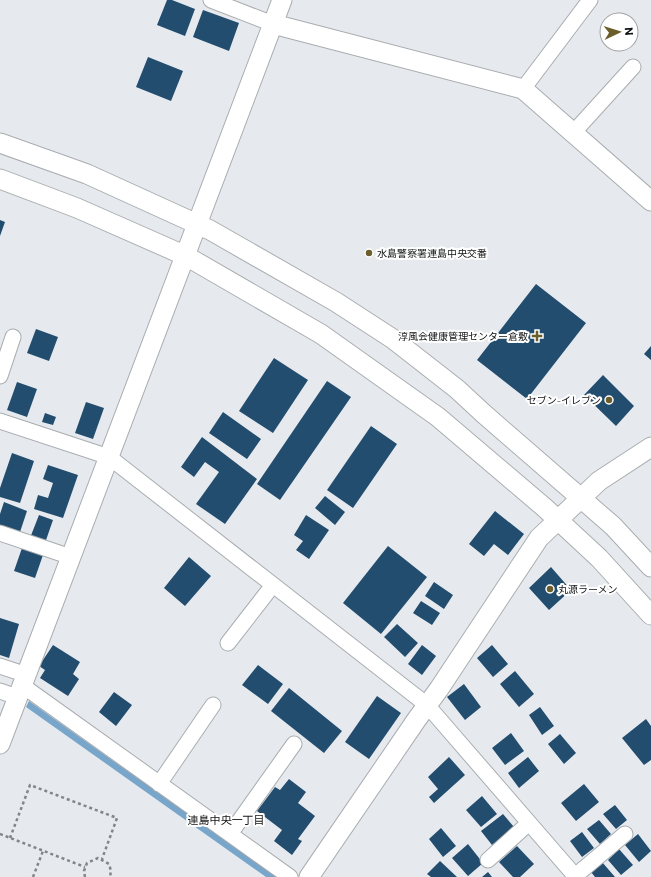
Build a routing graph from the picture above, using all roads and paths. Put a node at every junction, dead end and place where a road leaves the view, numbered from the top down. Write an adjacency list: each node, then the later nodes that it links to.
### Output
1 (211, 0): 4 (street)
2 (282, 0): 4 (street)
3 (590, 0): 6 (street)
4 (273, 24): 6 (street); 11 (street)
5 (633, 67): 7 (street)
6 (523, 89): 7 (street)
7 (573, 133): 10 (street)
8 (0, 143): 11 (street)
9 (0, 178): 12 (street)
10 (651, 202)
11 (198, 225): 12 (street); 18 (street)
12 (186, 256): 17 (street); 19 (street)
13 (13, 337): 14 (street)
14 (0, 376)
15 (0, 421): 17 (street)
16 (651, 447): 18 (street)
17 (109, 457): 21 (street); 23 (street)
18 (581, 499): 19 (street); 22 (street)
19 (558, 520): 24 (street); 29 (street)
20 (0, 533): 21 (street)
21 (71, 557): 27 (street)
22 (651, 567)
23 (273, 585): 25 (street); 29 (street)
24 (651, 615)
25 (228, 643)
26 (0, 666): 27 (street)
27 (17, 687): 30 (street); 32 (street)
28 (213, 705): 32 (street)
29 (427, 705): 33 (street); 48 (street)
30 (0, 744)
31 (294, 744): 35 (street)
32 (159, 784): 35 (street)
33 (529, 823): 40 (street); 43 (street)
34 (0, 834): 37 (path)
35 (230, 834): 47 (street)
36 (625, 834): 43 (street)
37 (10, 838): 38 (path); 39 (path)
38 (43, 851): 41 (path); 44 (path)
39 (102, 859): 41 (path); 42 (path)
40 (488, 860)
41 (85, 867): 45 (path)
42 (110, 876): 46 (path)
43 (575, 876)
44 (33, 877)
45 (85, 877)
46 (114, 877)
47 (290, 877)
48 (309, 877)

